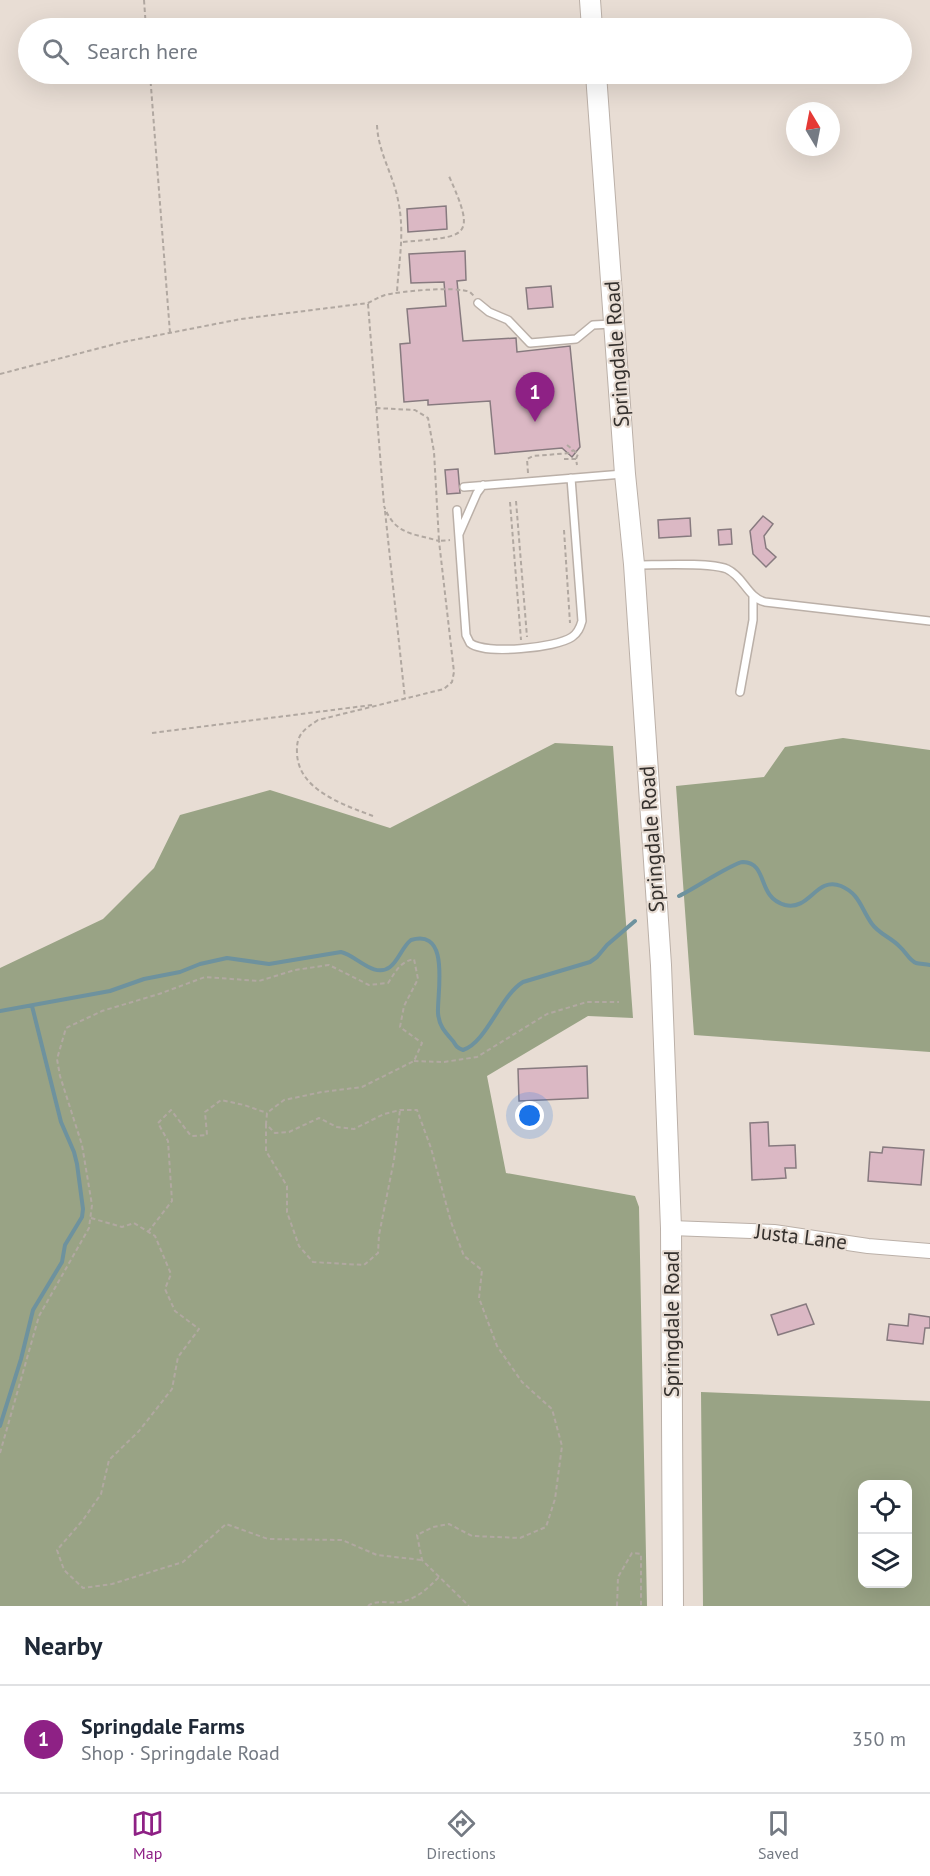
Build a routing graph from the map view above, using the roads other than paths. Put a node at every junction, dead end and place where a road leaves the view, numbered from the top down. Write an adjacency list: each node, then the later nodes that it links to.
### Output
1 (590, 0): 2 (main road)
2 (591, 18)
3 (597, 84): 5 (main road, Springdale Road)
4 (478, 303): 5 (lane)
5 (614, 324): 6 (main road, Springdale Road)
6 (625, 474): 7 (lane); 12 (main road, Springdale Road)
7 (571, 478): 8 (lane); 11 (lane)
8 (483, 485): 9 (lane); 11 (lane)
9 (464, 487)
10 (457, 510): 11 (lane)
11 (459, 537)
12 (634, 564): 13 (lane); 16 (main road, Springdale Road)
13 (753, 597): 14 (lane); 15 (lane)
14 (930, 621)
15 (740, 692)
16 (671, 1228): 17 (street, Justa Lane); 18 (main road, Springdale Road)
17 (930, 1251)
18 (673, 1606)

